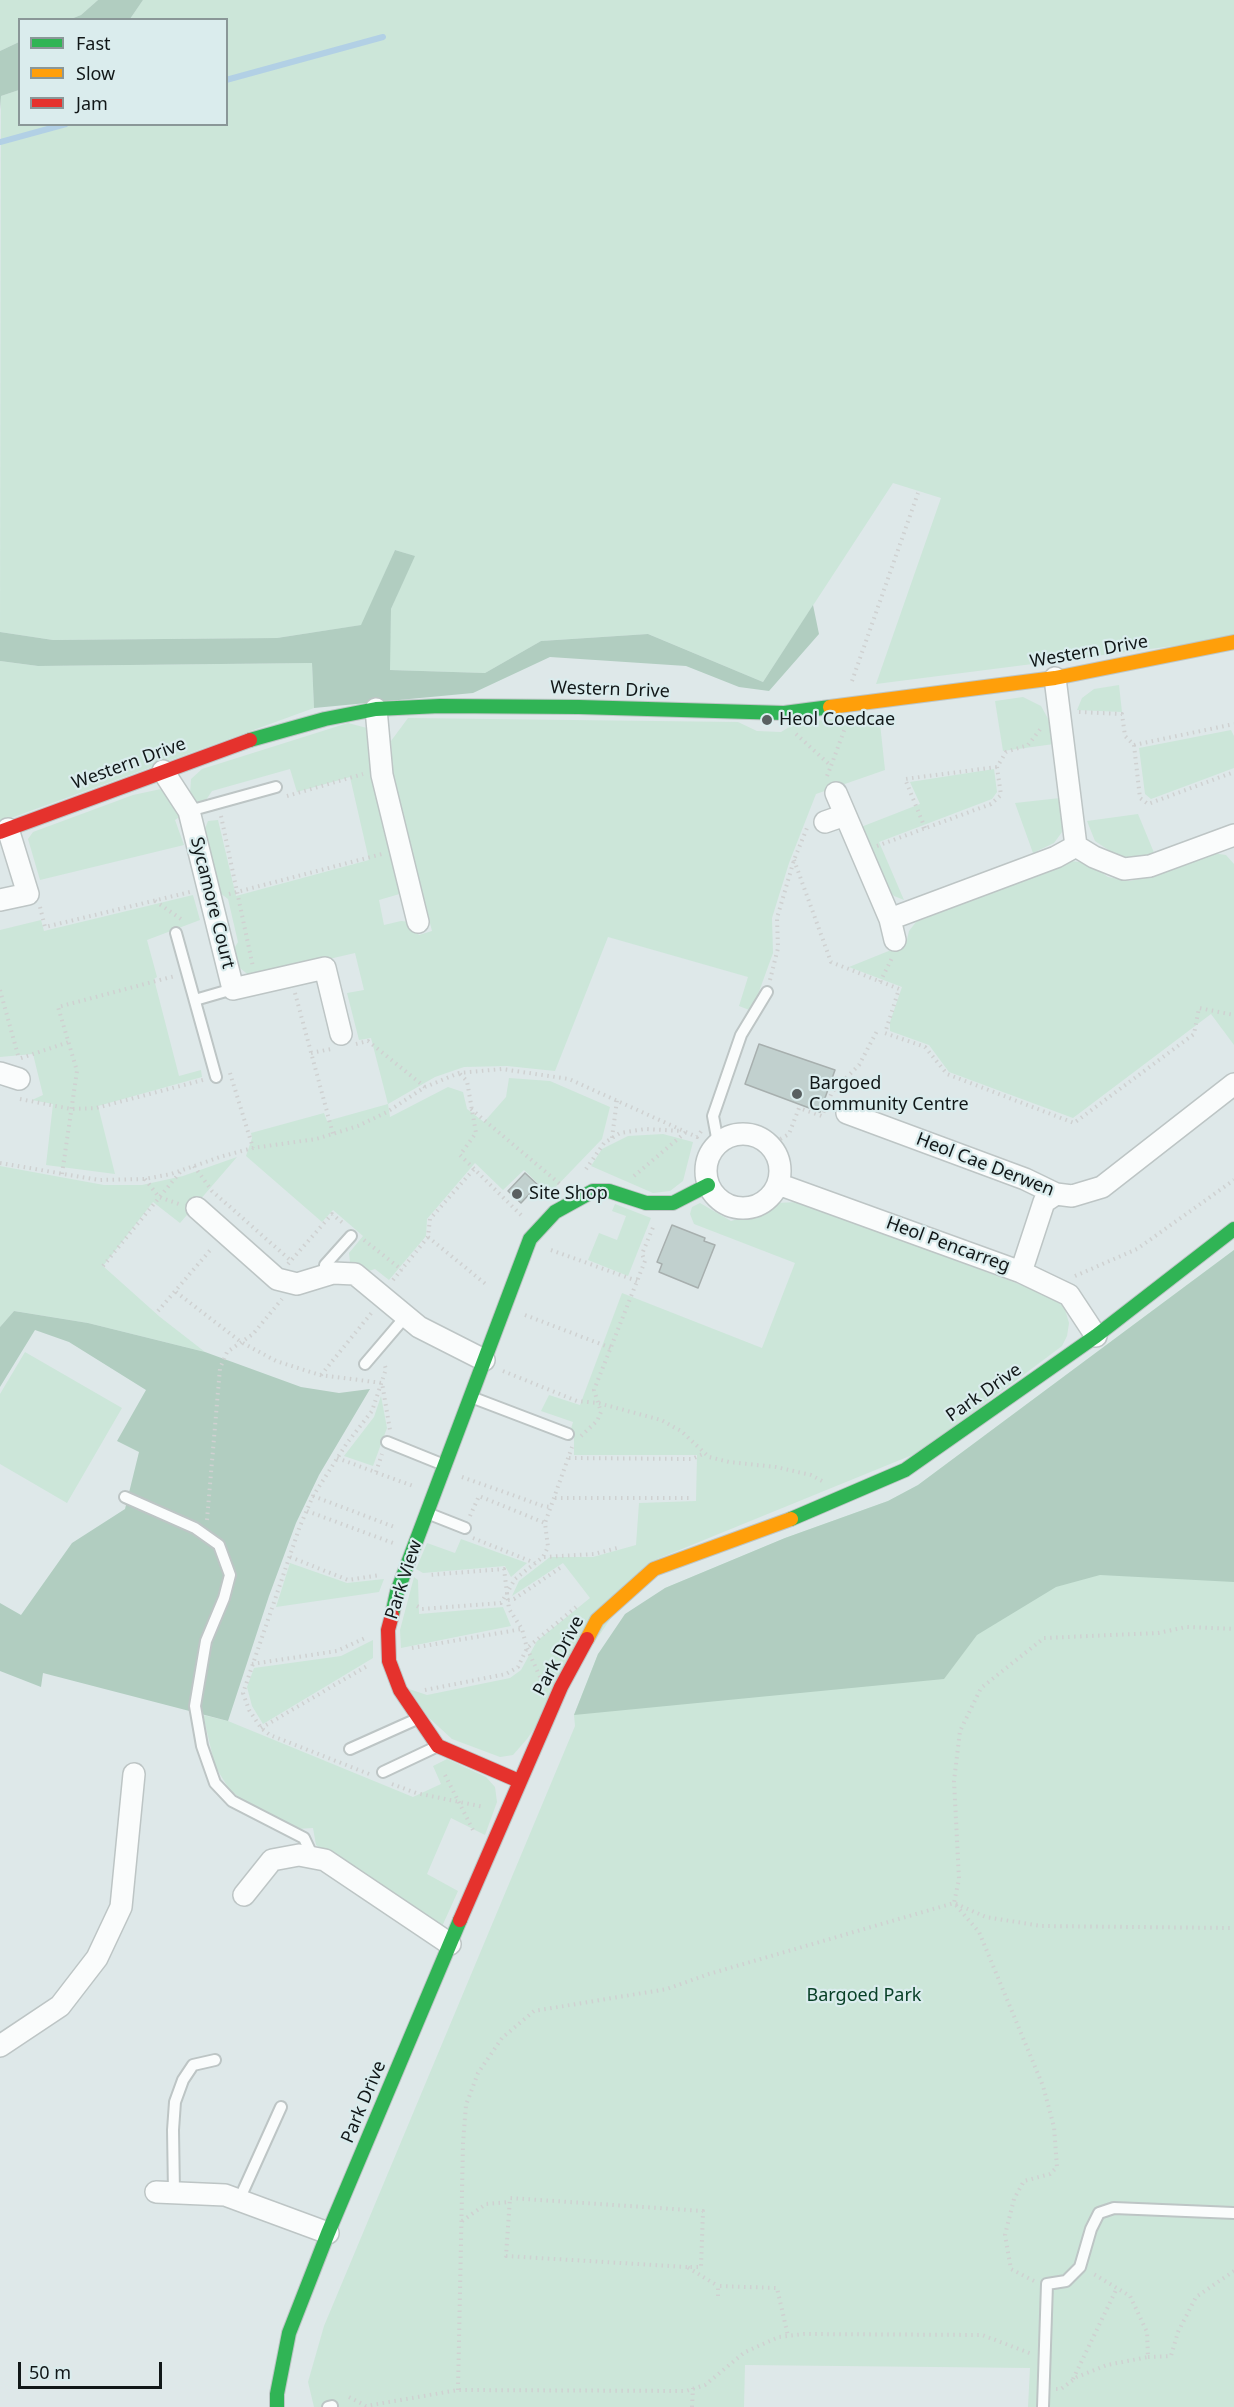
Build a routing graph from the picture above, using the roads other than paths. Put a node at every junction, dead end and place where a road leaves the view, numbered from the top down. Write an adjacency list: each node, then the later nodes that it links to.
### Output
1 (1234, 642): 2 (street, Western Drive)
2 (1055, 678): 3 (street, Western Drive); 10 (street)
3 (375, 709): 4 (street, Western Drive); 13 (street)
4 (162, 771): 7 (street, Sycamore Court); 8 (street, Western Drive)
5 (276, 788): 7 (lane)
6 (830, 790): 12 (street)
7 (189, 811): 16 (street, Sycamore Court)
8 (4, 831): 11 (street)
9 (1234, 835): 10 (street)
10 (1076, 846): 12 (street)
11 (0, 900)
12 (890, 919): 15 (street)
13 (418, 922)
14 (176, 933): 18 (lane)
15 (895, 940)
16 (234, 989): 18 (lane); 19 (street, Sycamore Court)
17 (767, 992): 23 (lane)
18 (195, 1000): 20 (lane)
19 (340, 1043)
20 (216, 1077)
21 (1234, 1084): 26 (street, Heol Cae Derwen)
22 (847, 1113): 26 (street, Heol Cae Derwen)
23 (718, 1143): 24 (street); 25 (street)
24 (778, 1184): 25 (street); 30 (street, Heol Pencarreg)
25 (708, 1185): 34 (street, Park View)
26 (1056, 1194): 30 (street)
27 (197, 1208): 31 (street)
28 (1234, 1229): 33 (street, Park Drive)
29 (351, 1236): 31 (lane)
30 (1021, 1272): 33 (street, Heol Pencarreg)
31 (325, 1275): 32 (street)
32 (406, 1316): 34 (street); 35 (lane)
33 (1096, 1336): 48 (street, Park Drive)
34 (484, 1360): 36 (street, Park View)
35 (365, 1364)
36 (471, 1397): 37 (lane); 39 (street, Park View)
37 (568, 1434)
38 (387, 1442): 39 (lane)
39 (445, 1465): 41 (street, Park View)
40 (125, 1497): 49 (lane)
41 (427, 1513): 42 (lane); 43 (street, Park View)
42 (465, 1528)
43 (418, 1719): 44 (street, Park View); 45 (lane)
44 (438, 1746): 47 (lane); 48 (street)
45 (350, 1749)
46 (134, 1774): 52 (street)
47 (380, 1776)
48 (519, 1781): 51 (street, Park Drive)
49 (314, 1858): 50 (street); 51 (street)
50 (244, 1895)
51 (450, 1944): 58 (street, Park Drive)
52 (0, 2046)
53 (214, 2060): 55 (lane)
54 (281, 2107): 56 (lane)
55 (165, 2193): 56 (street)
56 (239, 2200): 58 (street)
57 (1234, 2213): 60 (lane)
58 (328, 2233): 59 (street, Park Drive)
59 (277, 2407)
60 (1043, 2407)

